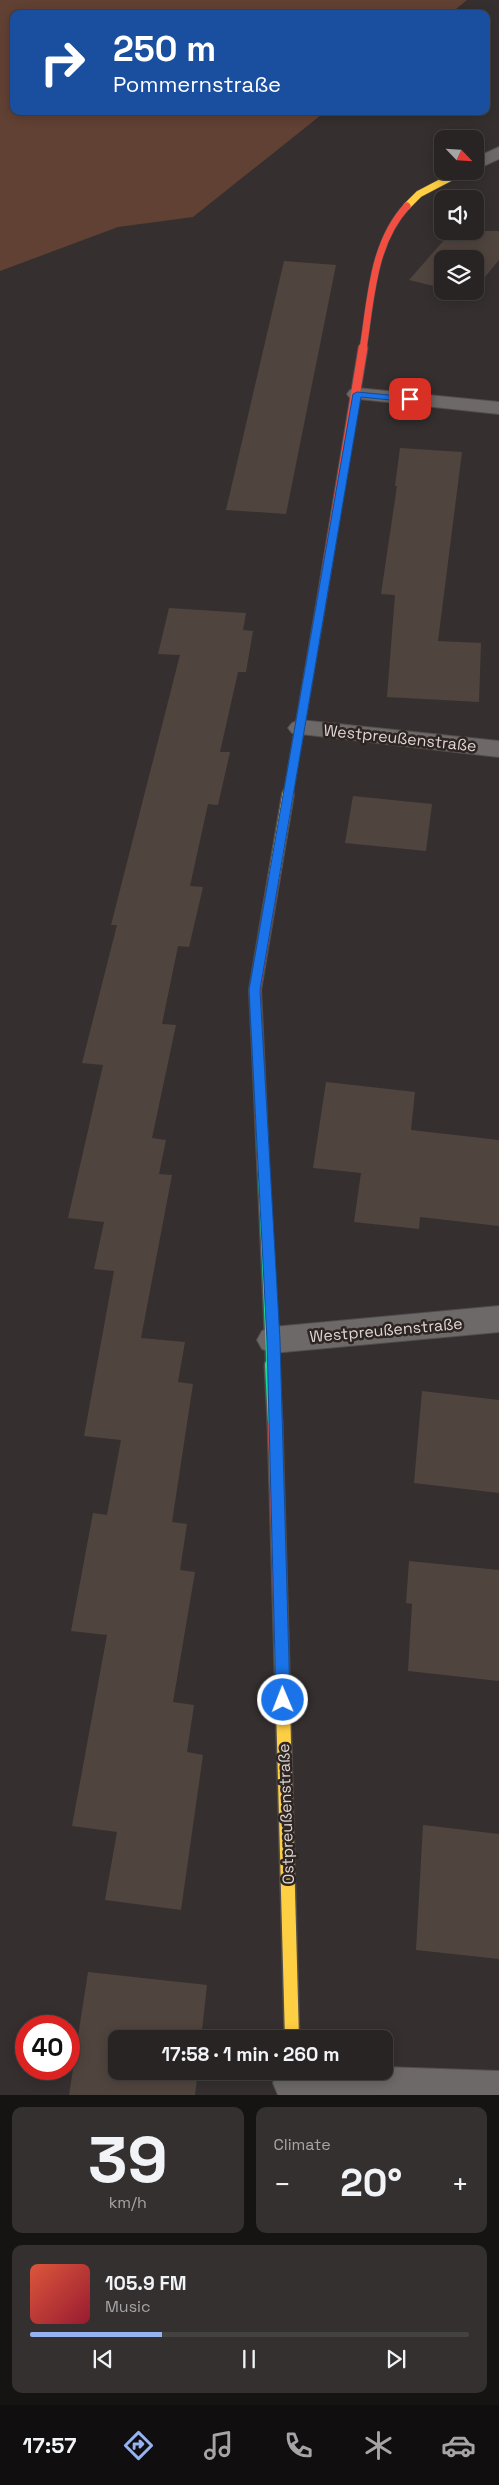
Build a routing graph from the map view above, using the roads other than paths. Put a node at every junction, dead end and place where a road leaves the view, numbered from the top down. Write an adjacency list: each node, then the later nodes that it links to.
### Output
1 (499, 152): 2 (street)
2 (484, 160)
3 (446, 180): 4 (street, Ostpreußenstraße)
4 (357, 394): 5 (street); 6 (street, Ostpreußenstraße)
5 (499, 408)
6 (300, 728): 7 (street, Westpreußenstraße); 9 (street, Ostpreußenstraße)
7 (499, 749)
8 (499, 1319): 9 (street, Westpreußenstraße)
9 (273, 1340): 10 (street, Ostpreußenstraße)
10 (292, 2030)
11 (293, 2083): 12 (street)
12 (499, 2090)

